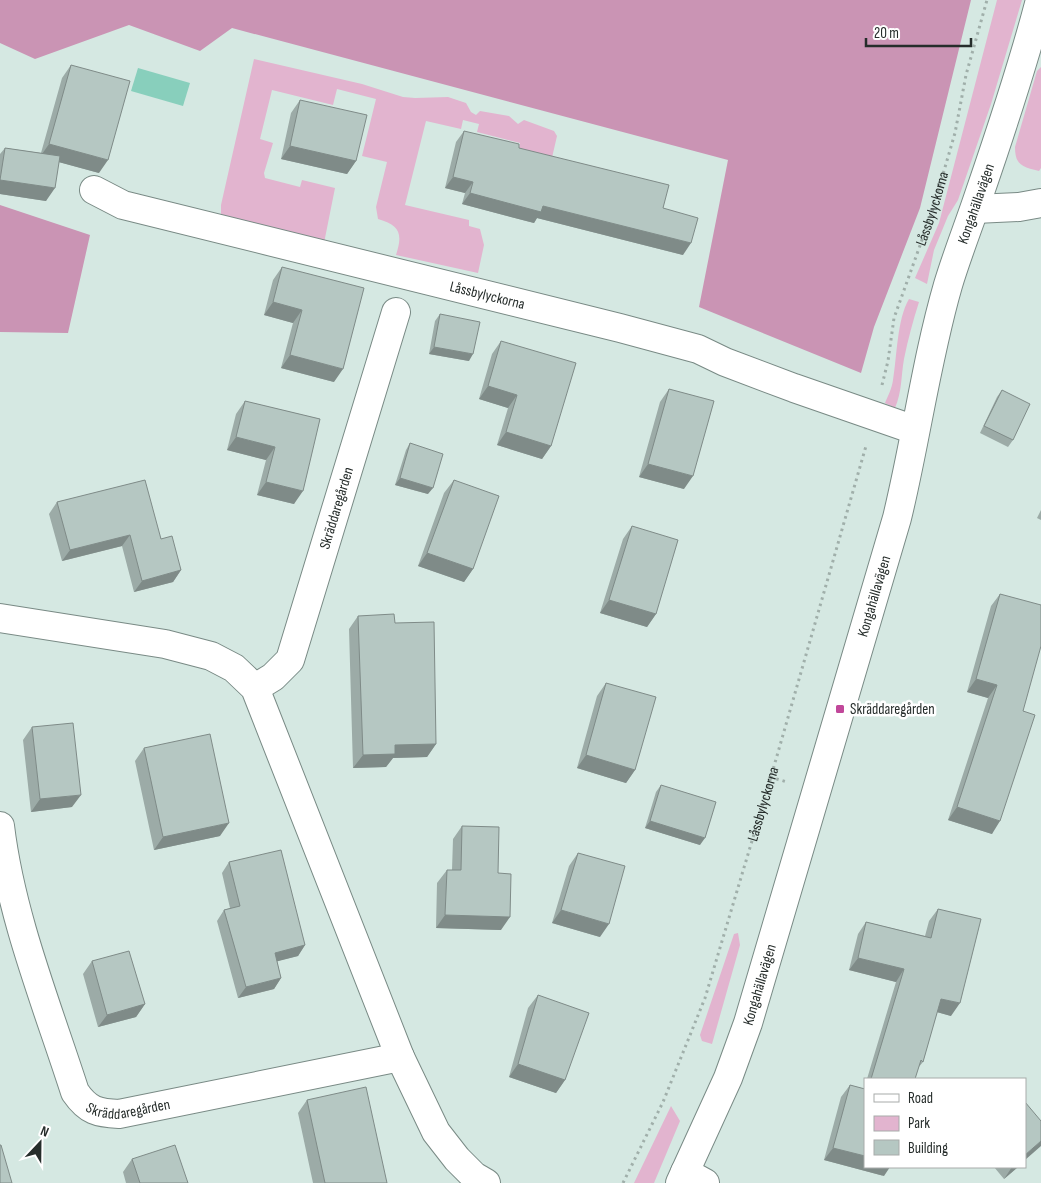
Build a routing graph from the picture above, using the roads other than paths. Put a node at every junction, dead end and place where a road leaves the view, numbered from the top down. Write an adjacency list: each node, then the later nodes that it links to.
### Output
1 (1040, 0): 4 (street, Kongahällavägen)
2 (94, 190): 6 (street, Låssbylyckorna)
3 (1041, 203): 4 (street)
4 (975, 209): 6 (street, Kongahällavägen)
5 (396, 312): 8 (street, Skräddaregården)
6 (915, 430): 11 (street, Kongahällavägen)
7 (0, 618): 8 (street)
8 (255, 688): 10 (street)
9 (0, 826): 10 (street, Skräddaregården)
10 (400, 1056): 12 (street)
11 (690, 1179)
12 (486, 1183)

